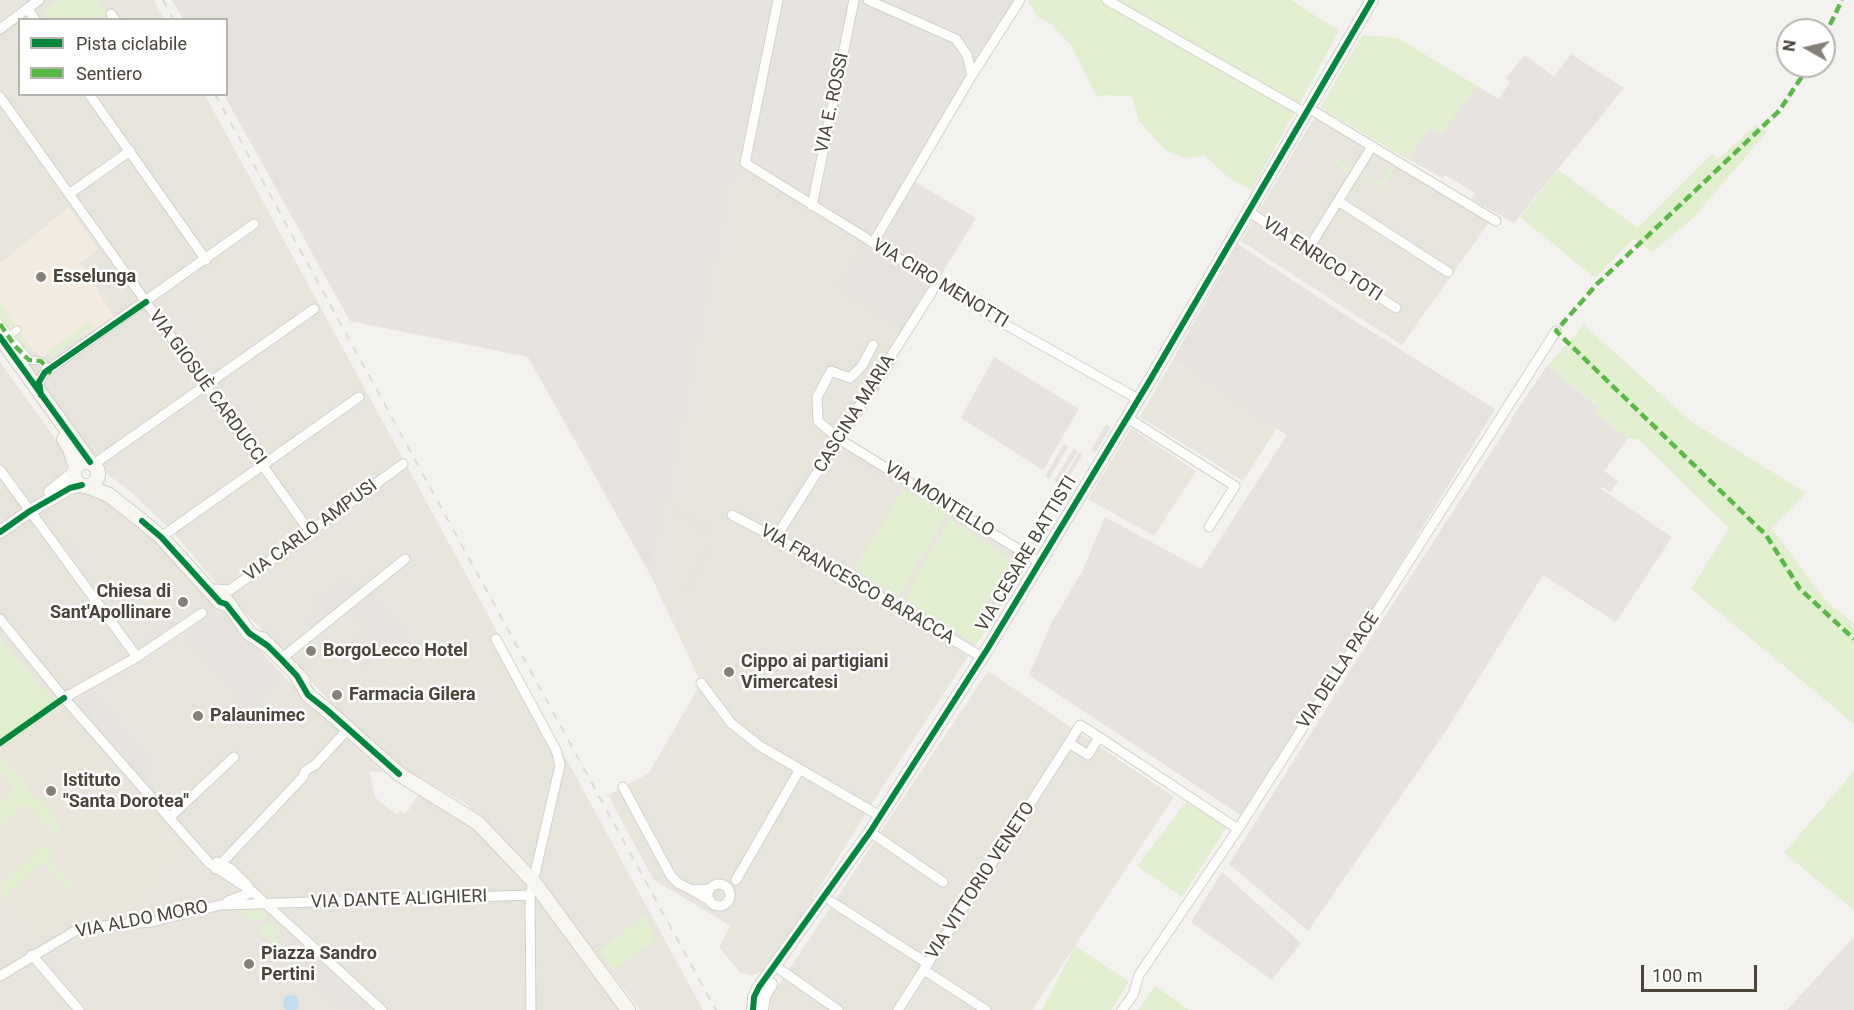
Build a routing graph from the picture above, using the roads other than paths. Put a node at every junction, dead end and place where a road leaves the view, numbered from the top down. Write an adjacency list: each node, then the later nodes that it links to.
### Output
1 (39, 0): 8 (street)
2 (778, 0): 19 (street, VIA CIRO MENOTTI)
3 (854, 0): 19 (street, VIA E. ROSSI)
4 (868, 0): 11 (street)
5 (1020, 0): 11 (street)
6 (1107, 0): 14 (street)
7 (1372, 0): 14 (street, VIA CESARE BATTISTI)
8 (28, 9): 9 (street); 10 (street)
9 (34, 18)
10 (0, 29)
11 (972, 75): 23 (street)
12 (90, 96): 16 (street)
13 (0, 98): 17 (street, VIA GIOSUÈ CARDUCCI)
14 (1309, 112): 15 (street); 20 (street, VIA CESARE BATTISTI)
15 (1371, 148): 18 (street); 21 (street)
16 (130, 151): 17 (street); 25 (street)
17 (69, 194): 28 (street, VIA GIOSUÈ CARDUCCI)
18 (1338, 201): 24 (street); 26 (street)
19 (812, 206): 23 (street, VIA CIRO MENOTTI)
20 (1249, 212): 24 (street, VIA ENRICO TOTI); 42 (street, VIA CESARE BATTISTI)
21 (1496, 221)
22 (254, 224): 25 (street)
23 (873, 243): 42 (street, VIA CIRO MENOTTI)
24 (1308, 251): 29 (street, VIA ENRICO TOTI)
25 (206, 260): 28 (street)
26 (1448, 272)
27 (933, 290): 44 (street, CASCINA MARIA)
28 (146, 302): 37 (street); 39 (street, VIA GIOSUÈ CARDUCCI)
29 (1396, 308)
30 (314, 309): 39 (street)
31 (0, 324): 34 (street)
32 (17, 330): 34 (street)
33 (1556, 331): 78 (street, VIA DELLA PACE)
34 (4, 337): 37 (street); 40 (main road)
35 (873, 345): 44 (street, VIA MONTELLO)
36 (0, 350): 49 (main road)
37 (48, 369): 38 (street); 40 (street)
38 (43, 380)
39 (206, 386): 46 (street); 47 (street, VIA GIOSUÈ CARDUCCI)
40 (41, 396): 46 (main road)
41 (359, 397): 47 (street)
42 (1138, 399): 43 (street, VIA CESARE BATTISTI)
43 (1126, 417): 53 (street); 59 (street, VIA CESARE BATTISTI)
44 (839, 439): 57 (street, CASCINA MARIA); 59 (street, VIA MONTELLO)
45 (404, 464): 55 (street, VIA CARLO AMPUSI)
46 (94, 465): 49 (main road); 49 (main road); 52 (main road)
47 (263, 465): 55 (street, VIA GIOSUÈ CARDUCCI); 56 (street)
48 (0, 470): 50 (street)
49 (80, 478): 50 (street); 52 (main road)
50 (30, 511): 54 (street); 65 (street)
51 (732, 514): 57 (street, VIA FRANCESCO BARACCA)
52 (142, 521): 56 (main road)
53 (1209, 527)
54 (0, 532)
55 (310, 532): 60 (street, VIA CARLO AMPUSI)
56 (161, 537): 60 (main road); 61 (main road)
57 (776, 537): 66 (street, VIA FRANCESCO BARACCA)
58 (405, 559): 67 (street)
59 (1039, 562): 66 (street, VIA CESARE BATTISTI)
60 (216, 589): 61 (main road)
61 (226, 604): 67 (main road)
62 (202, 613): 65 (street)
63 (0, 619): 69 (street)
64 (496, 639): 83 (street)
65 (137, 657): 69 (street)
66 (982, 657): 76 (street, VIA CESARE BATTISTI)
67 (281, 659): 70 (main road)
68 (701, 683): 74 (street)
69 (64, 698): 77 (street)
70 (348, 729): 80 (street); 83 (main road)
71 (1099, 737): 72 (street); 72 (street); 78 (street)
72 (1069, 743): 94 (street, VIA VITTORIO VENETO)
73 (234, 758): 77 (street)
74 (800, 769): 76 (street); 85 (street)
75 (623, 787): 86 (street)
76 (880, 816): 79 (street, VIA CESARE BATTISTI)
77 (169, 818): 80 (street)
78 (1238, 829): 105 (street, VIA DELLA PACE)
79 (870, 832): 82 (street); 95 (street, VIA CESARE BATTISTI)
80 (218, 866): 81 (street); 87 (street)
81 (233, 880): 87 (street); 88 (street)
82 (943, 882)
83 (532, 888): 92 (street, VIA DANTE ALIGHIERI); 100 (street); 101 (main road)
84 (710, 889): 85 (street); 86 (street); 89 (street)
85 (728, 889): 89 (street)
86 (692, 890): 89 (street)
87 (253, 892): 88 (street, VIA ALDO MORO); 92 (street)
88 (236, 898): 91 (street, VIA ALDO MORO)
89 (709, 900)
90 (832, 902): 94 (street)
91 (220, 905): 92 (street, VIA ALDO MORO); 93 (street, VIA ALDO MORO)
92 (267, 905): 99 (street)
93 (32, 955): 96 (street, VIA ALDO MORO); 98 (street)
94 (926, 967): 103 (street, VIA VITTORIO VENETO); 104 (street)
95 (778, 968): 97 (street, VIA CESARE BATTISTI); 102 (street)
96 (0, 976)
97 (758, 1007)
98 (79, 1010)
99 (382, 1010)
100 (531, 1010)
101 (628, 1010)
102 (838, 1010)
103 (898, 1010)
104 (986, 1010)
105 (1122, 1010)

